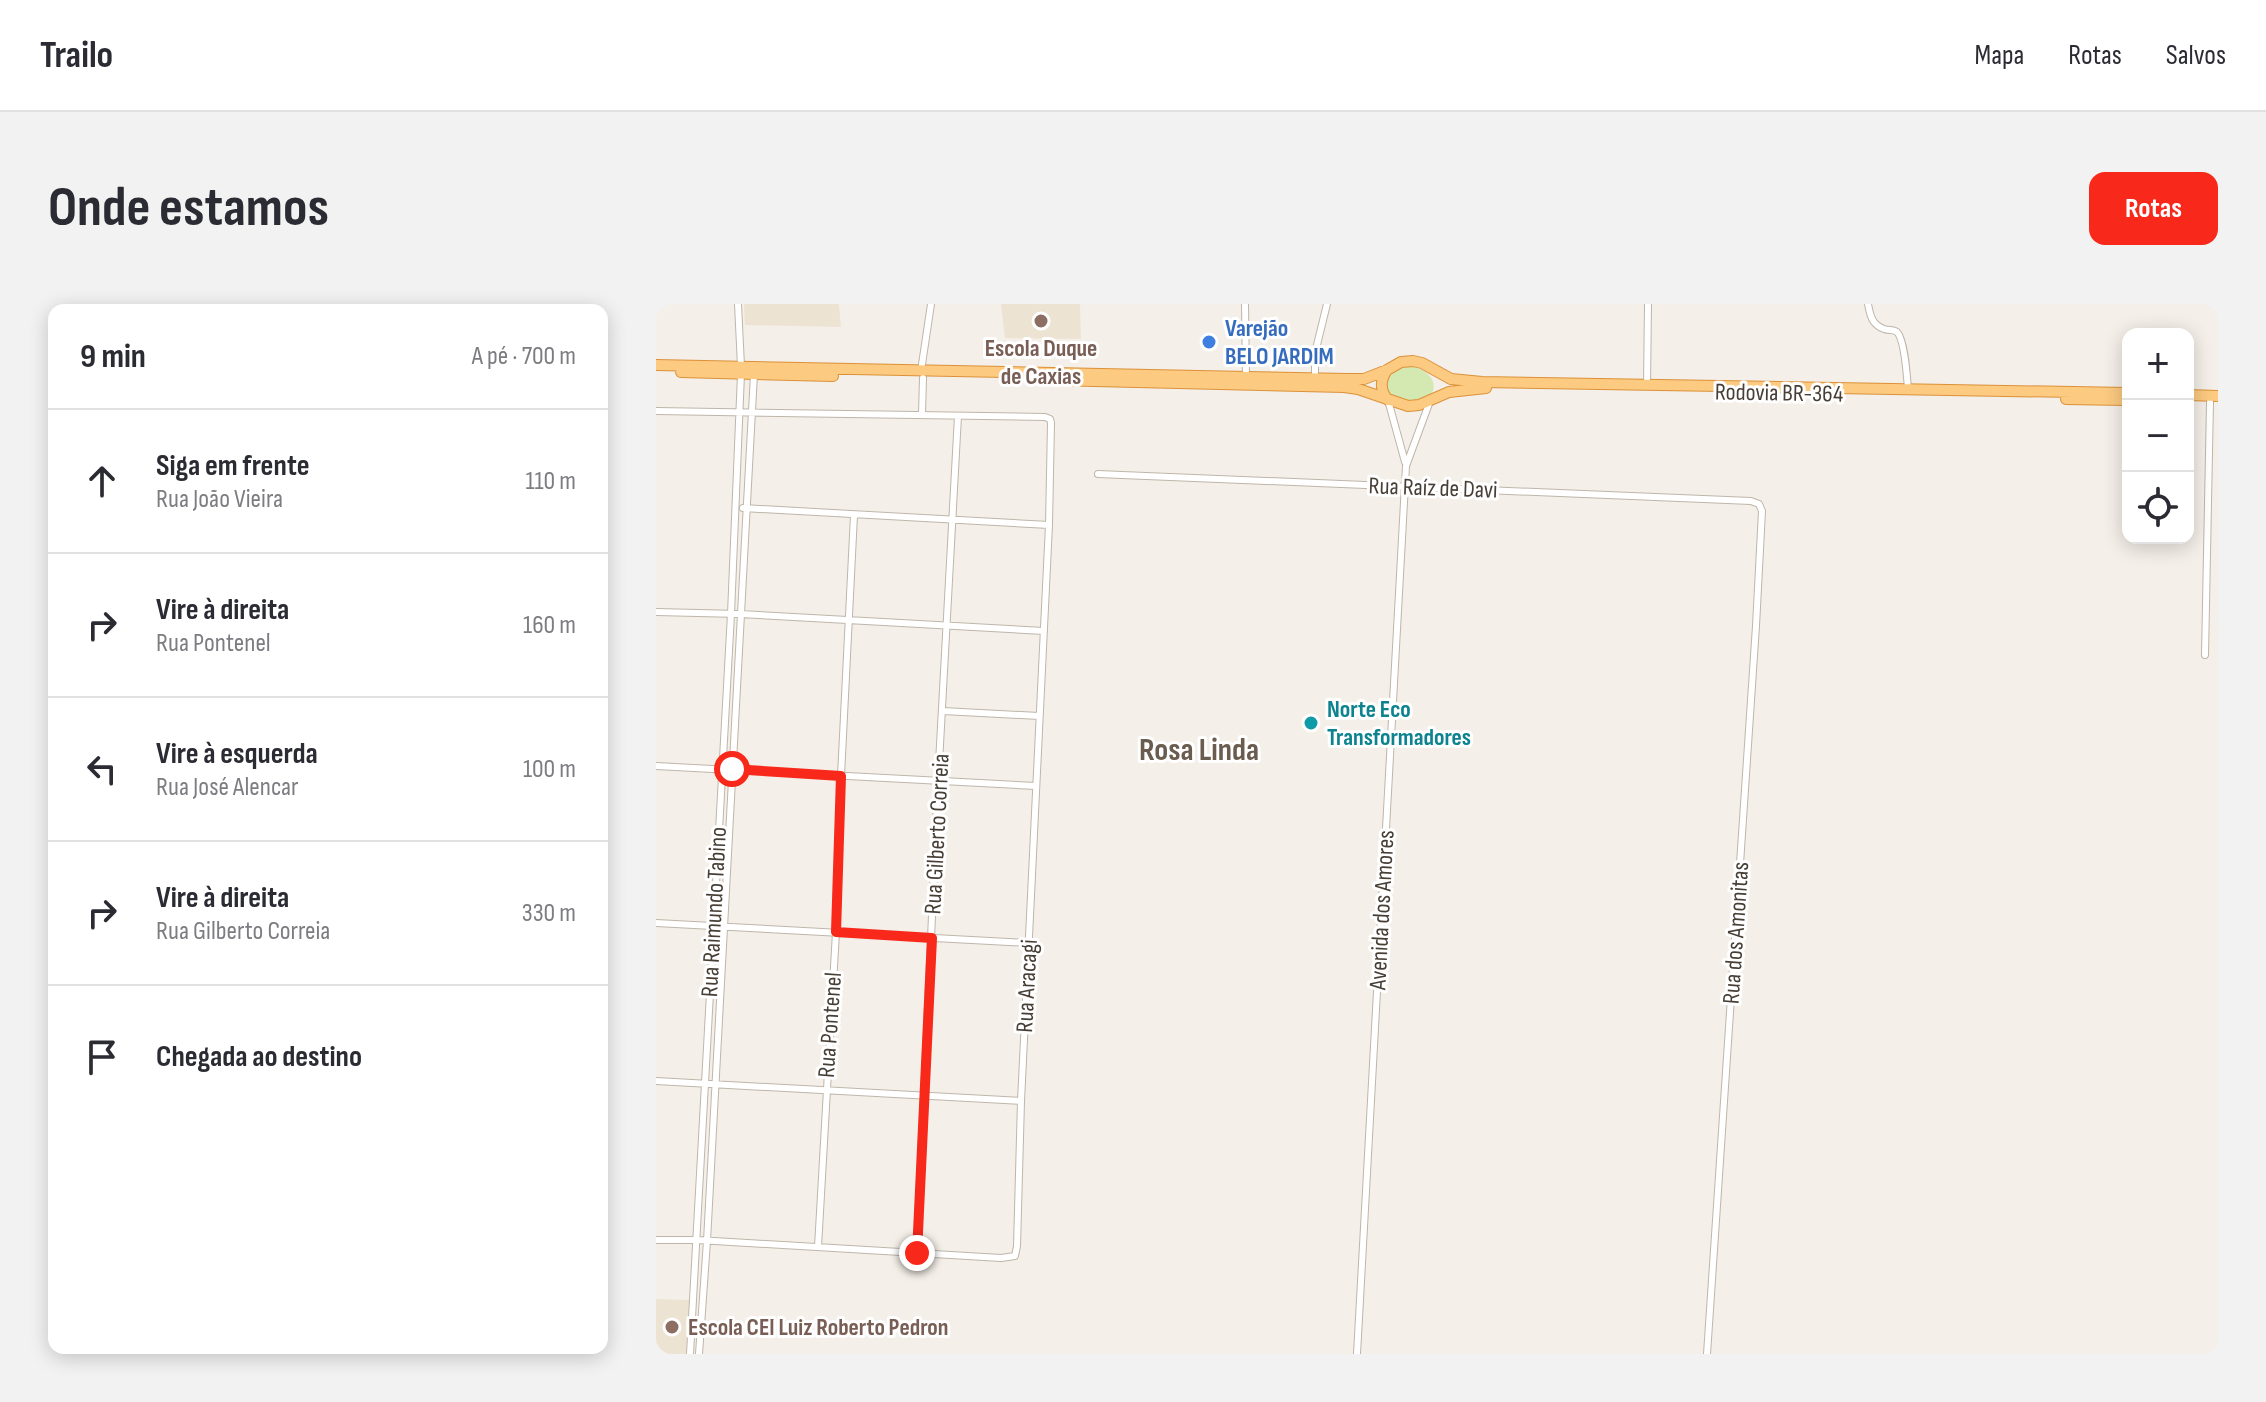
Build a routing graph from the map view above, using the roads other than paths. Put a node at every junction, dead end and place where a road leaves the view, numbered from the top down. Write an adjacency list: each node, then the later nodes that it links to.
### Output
1 (738, 304): 9 (street, Rua Raimundo Tabino)
2 (931, 304): 13 (street)
3 (1245, 304): 14 (street)
4 (1327, 304): 15 (street)
5 (1648, 304): 16 (street)
6 (1868, 304): 17 (street)
7 (656, 365): 9 (highway)
8 (1432, 369): 10 (highway); 16 (highway); 20 (highway)
9 (741, 370): 11 (highway); 12 (highway); 13 (highway); 26 (street, Rua Raimundo Tabino)
10 (1387, 370): 15 (highway); 21 (highway)
11 (656, 371)
12 (754, 374): 13 (highway); 27 (street, Rua Raimundo Tabino)
13 (922, 374): 14 (highway); 21 (highway); 28 (street)
14 (1246, 376): 15 (highway)
15 (1315, 378)
16 (1647, 386): 17 (highway)
17 (1908, 389): 18 (highway)
18 (2122, 393)
19 (2194, 396): 23 (highway)
20 (1432, 398): 21 (highway); 22 (highway, Rodovia BR-364); 30 (street, Avenida dos Amores)
21 (1388, 400): 30 (street, Avenida dos Amores)
22 (2122, 400)
23 (2215, 400): 24 (highway); 44 (street)
24 (2194, 401)
25 (656, 411): 26 (street)
26 (739, 411): 27 (street); 33 (street, Rua Raimundo Tabino)
27 (752, 412): 28 (street); 34 (street, Rua Raimundo Tabino)
28 (922, 414): 29 (street)
29 (958, 416): 37 (street, Rua Gilberto Correia); 38 (street, Rua Aracagi)
30 (1406, 466): 32 (street, Avenida dos Amores)
31 (1098, 474): 32 (street, Rua Raíz de Davi)
32 (1405, 487): 35 (street, Rua Raíz de Davi); 76 (street, Avenida dos Amores)
33 (735, 507): 34 (street); 40 (street, Rua Raimundo Tabino)
34 (746, 508): 36 (street); 40 (street, Rua Raimundo Tabino)
35 (1762, 511): 77 (street, Rua dos Amonitas)
36 (854, 515): 37 (street); 41 (street, Rua Pontenel)
37 (952, 520): 38 (street); 42 (street, Rua Gilberto Correia)
38 (1049, 525): 43 (street, Rua Aracagi)
39 (656, 612): 40 (street)
40 (736, 614): 41 (street); 45 (street, Rua Raimundo Tabino); 46 (street, Rua Raimundo Tabino)
41 (849, 620): 42 (street); 52 (street, Rua Pontenel)
42 (947, 626): 43 (street); 47 (street, Rua Gilberto Correia)
43 (1044, 631): 48 (street, Rua Aracagi)
44 (2205, 655)
45 (728, 682): 46 (street); 50 (street, Rua Raimundo Tabino)
46 (736, 682): 51 (street, Rua Raimundo Tabino)
47 (943, 711): 48 (street); 53 (street, Rua Gilberto Correia)
48 (1039, 716): 54 (street, Rua Aracagi)
49 (656, 766): 50 (street)
50 (723, 769): 51 (street); 56 (street, Rua Raimundo Tabino)
51 (732, 769): 52 (street); 57 (street, Rua Raimundo Tabino)
52 (841, 776): 53 (street); 58 (street, Rua Pontenel)
53 (938, 781): 54 (street); 59 (street, Rua Gilberto Correia)
54 (1036, 786): 60 (street, Rua Aracagi)
55 (656, 923): 56 (street)
56 (714, 925): 57 (street); 61 (street, Rua Raimundo Tabino)
57 (724, 926): 58 (street); 62 (street, Rua Raimundo Tabino)
58 (836, 932): 59 (street); 66 (street, Rua Pontenel)
59 (932, 938): 60 (street); 67 (street, Rua Gilberto Correia)
60 (1029, 943): 68 (street, Rua Aracagi)
61 (706, 1058): 62 (street); 64 (street, Rua Raimundo Tabino)
62 (717, 1058): 65 (street, Rua Raimundo Tabino)
63 (656, 1081): 64 (street)
64 (704, 1084): 65 (street); 70 (street, Rua Raimundo Tabino)
65 (715, 1085): 66 (street); 71 (street, Rua Raimundo Tabino)
66 (826, 1091): 67 (street); 72 (street, Rua Pontenel)
67 (925, 1095): 68 (street); 73 (street, Rua Gilberto Correia)
68 (1021, 1101): 73 (street, Rua Aracagi)
69 (656, 1240): 70 (street)
70 (698, 1240): 71 (street); 74 (street, Rua Raimundo Tabino)
71 (707, 1241): 72 (street); 75 (street, Rua Raimundo Tabino)
72 (818, 1247): 73 (street)
73 (917, 1253)
74 (690, 1354)
75 (699, 1354)
76 (1357, 1354)
77 (1707, 1354)

